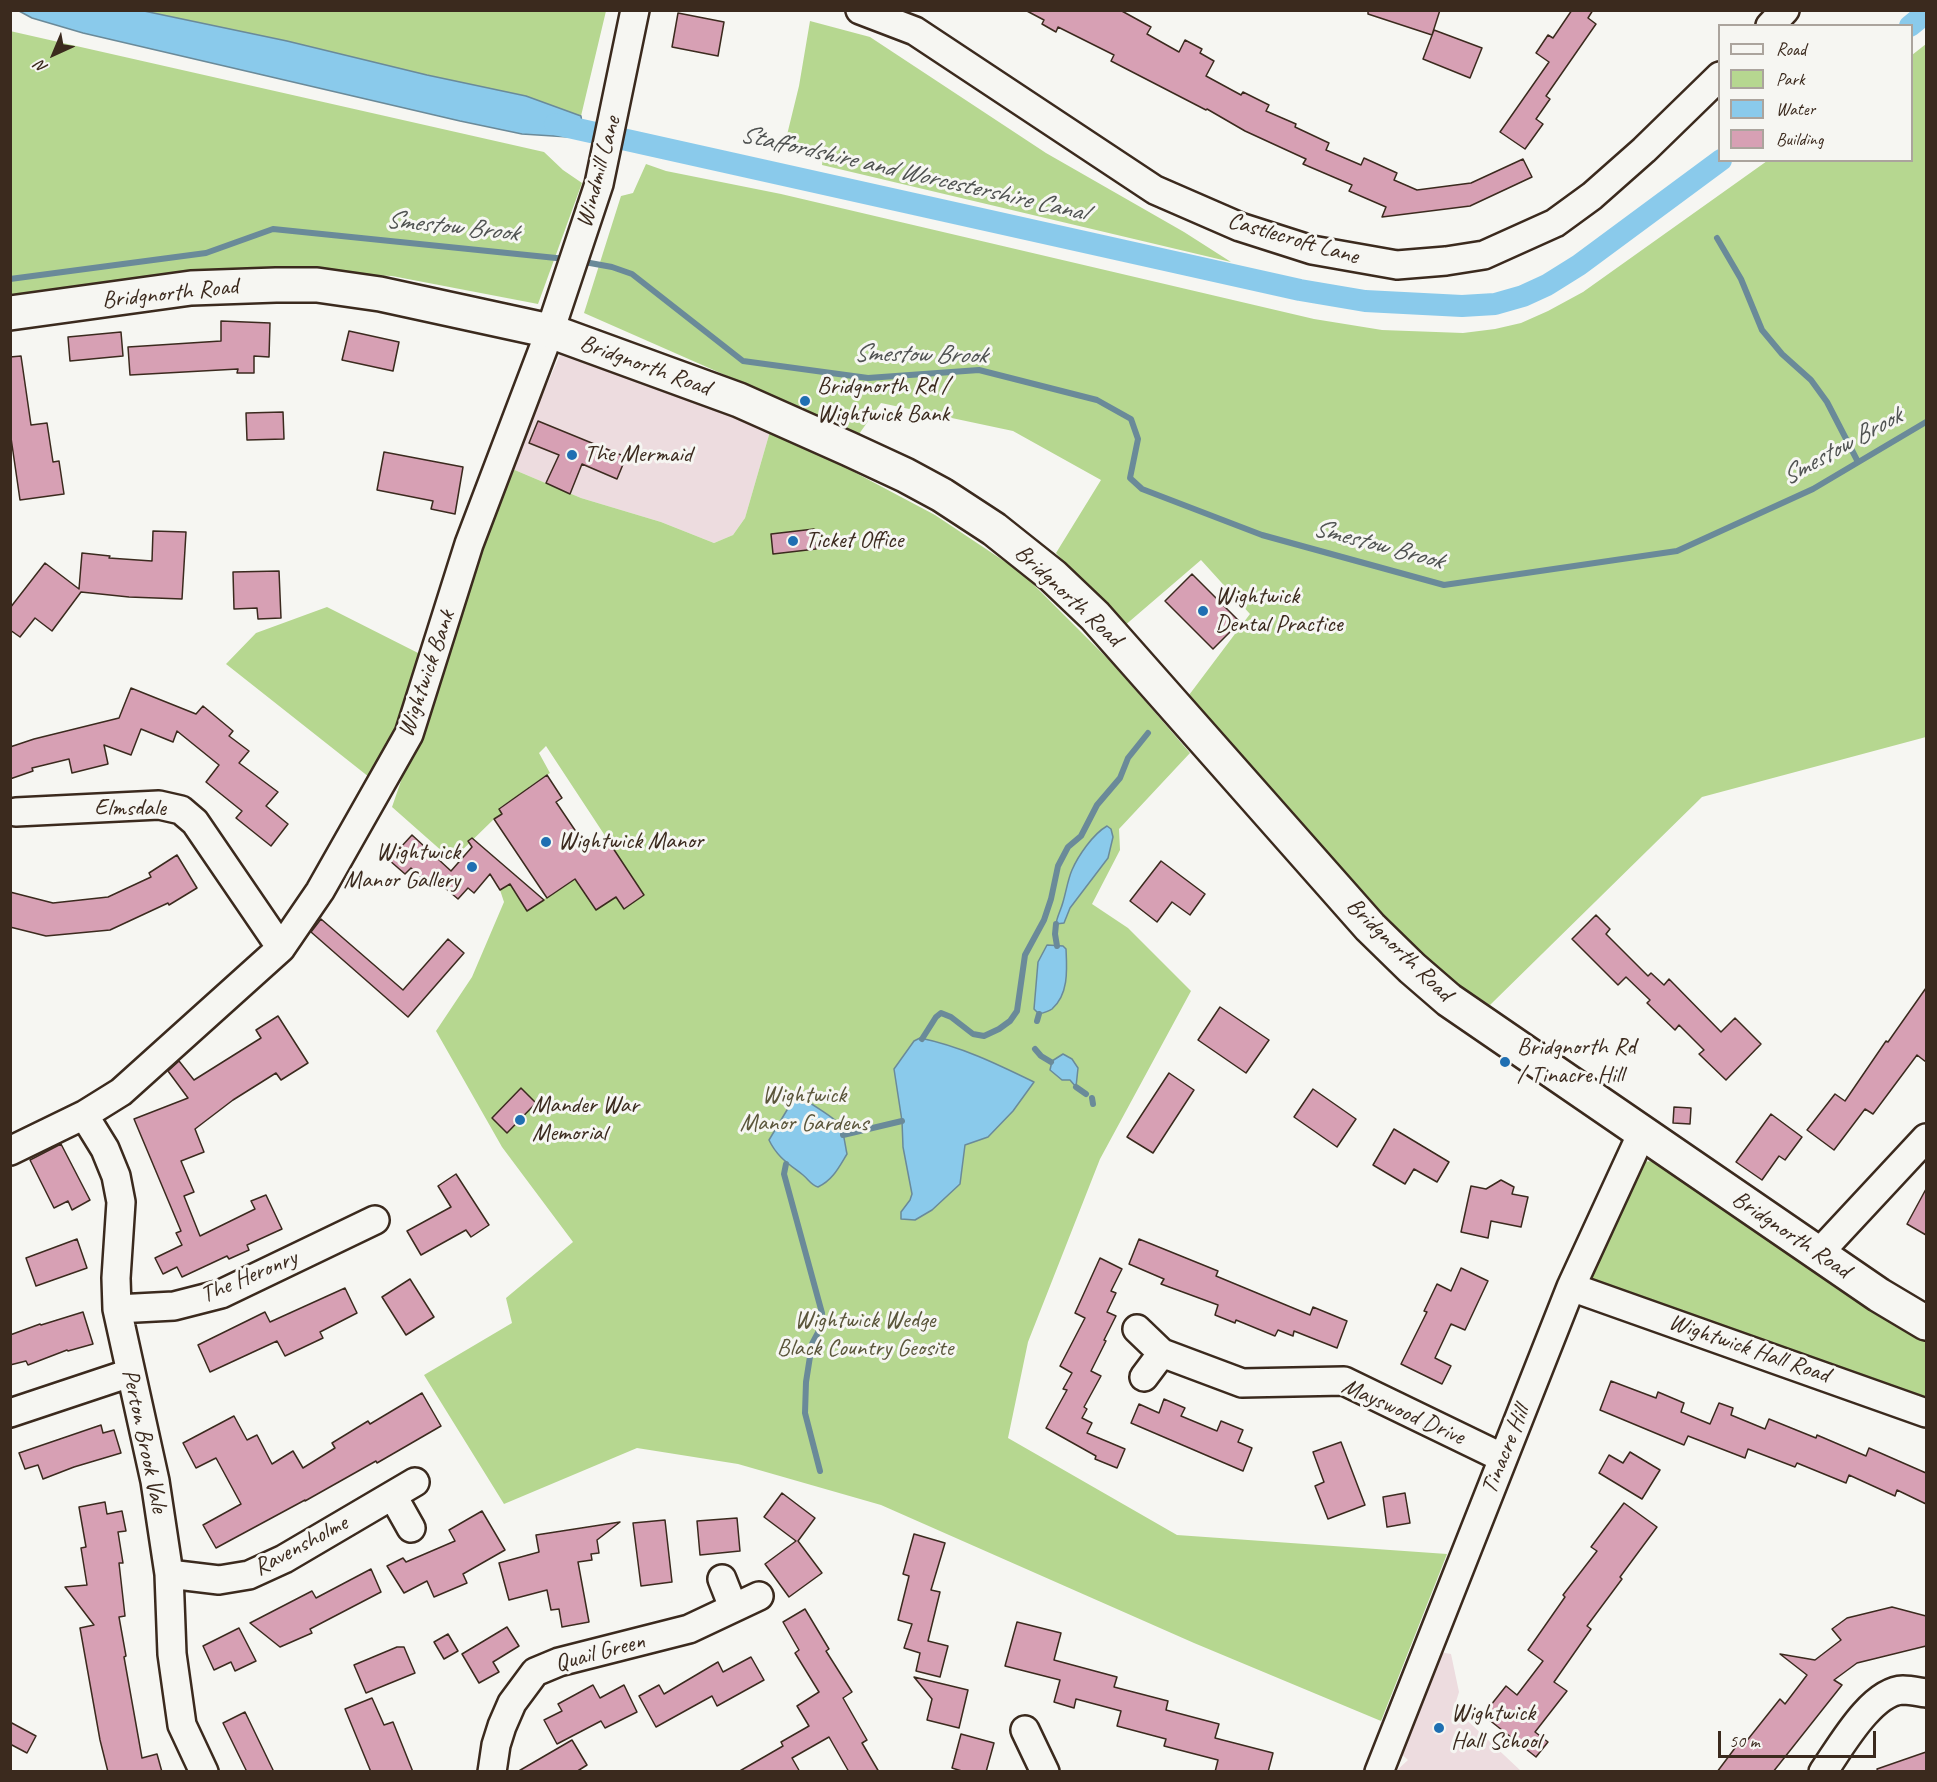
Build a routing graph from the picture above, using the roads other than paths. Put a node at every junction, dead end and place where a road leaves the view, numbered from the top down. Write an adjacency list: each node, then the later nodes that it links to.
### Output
1 (635, 10): 7 (street, Windmill Lane)
2 (860, 10): 5 (street, Castlecroft Lane)
3 (1785, 10): 4 (street)
4 (1772, 24)
5 (1718, 77)
6 (10, 314): 7 (highway, Bridgnorth Road)
7 (550, 331): 9 (street, Wightwick Bank); 11 (highway, Bridgnorth Road)
8 (15, 812): 9 (street, Elmsdale)
9 (281, 948): 10 (street, Wightwick Bank)
10 (84, 1115): 13 (street, Wightwick Bank); 17 (street, Perton Brook Vale)
11 (1642, 1133): 15 (highway, Bridgnorth Road); 16 (street, Tinacre Hill)
12 (1926, 1138): 15 (street)
13 (10, 1151)
14 (375, 1220): 17 (street, The Heronry)
15 (1818, 1254): 18 (highway, Bridgnorth Road)
16 (1571, 1287): 24 (street, Wightwick Hall Road); 25 (street, Tinacre Hill)
17 (117, 1309): 21 (street, Perton Brook Vale)
18 (1926, 1323)
19 (1137, 1329): 20 (street, Mayswood Drive)
20 (1161, 1353): 22 (street); 25 (street, Mayswood Drive)
21 (130, 1373): 23 (street); 27 (street, Perton Brook Vale)
22 (1144, 1377)
23 (10, 1413)
24 (1926, 1413)
25 (1503, 1458): 36 (street, Tinacre Hill)
26 (411, 1528): 27 (street, Ravensholme)
27 (169, 1574): 33 (street, Perton Brook Vale)
28 (722, 1579): 30 (street)
29 (759, 1596): 30 (street, Quail Green)
30 (733, 1607): 34 (street, Quail Green)
31 (1926, 1693): 37 (street)
32 (1025, 1730): 35 (street)
33 (204, 1772)
34 (492, 1772)
35 (1045, 1772)
36 (1379, 1772)
37 (1823, 1772)

